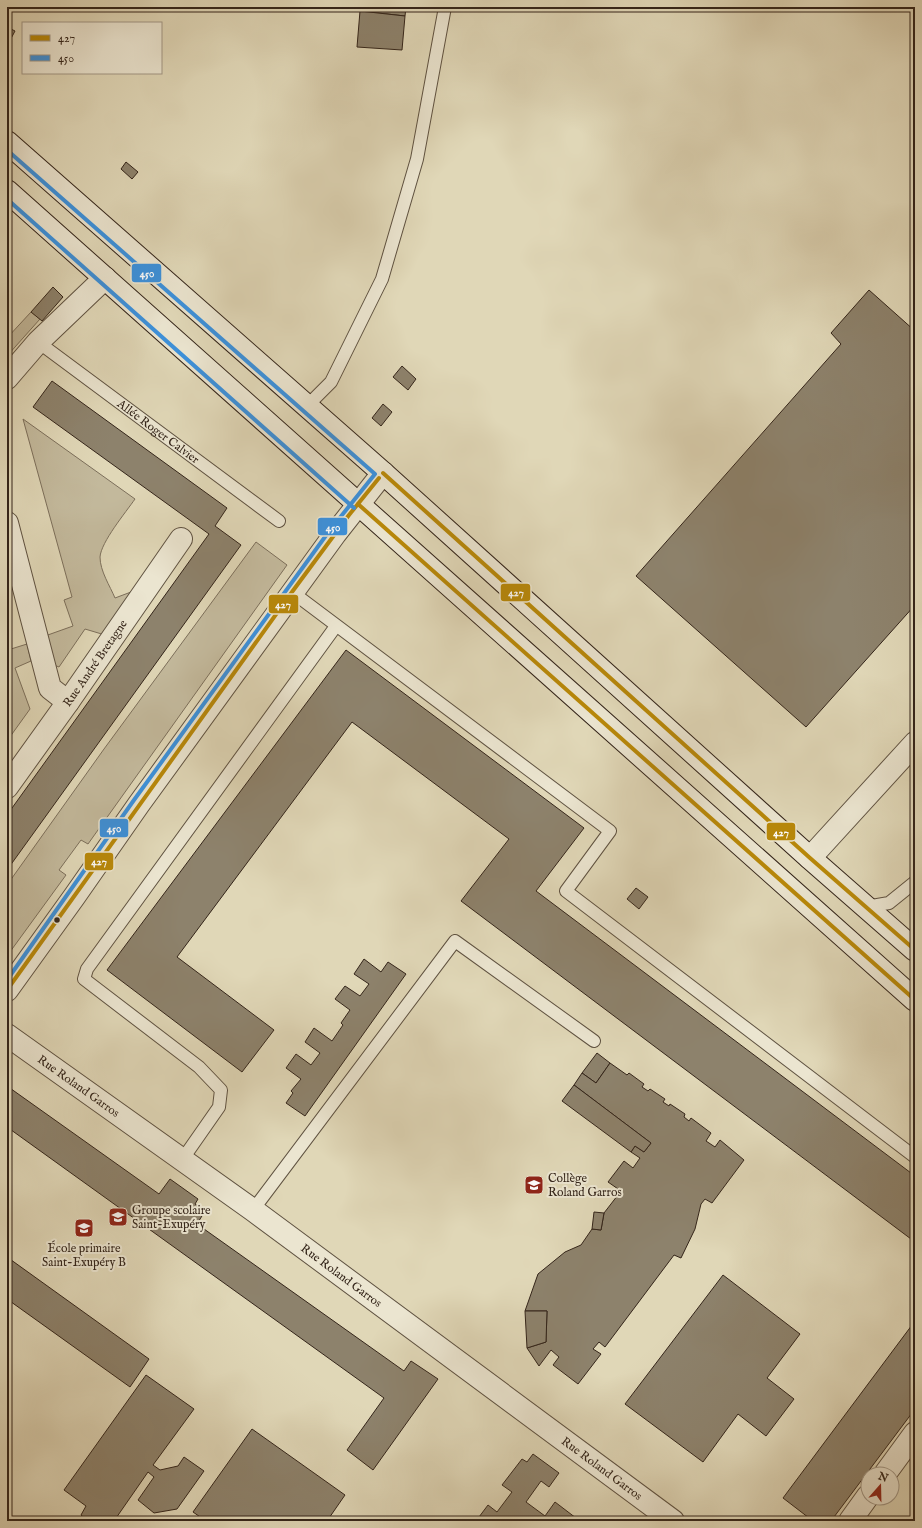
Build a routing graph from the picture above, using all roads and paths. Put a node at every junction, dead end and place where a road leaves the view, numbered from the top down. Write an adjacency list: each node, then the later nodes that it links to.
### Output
1 (445, 7): 7 (lane)
2 (7, 142): 7 (main road)
3 (7, 191): 4 (main road)
4 (105, 278): 5 (main road); 9 (main road)
5 (38, 342): 6 (main road); 10 (lane, Allée Roger Calvier)
6 (7, 378)
7 (306, 407): 8 (main road)
8 (383, 473): 9 (main road); 18 (main road)
9 (358, 504): 13 (main road); 23 (main road)
10 (279, 521)
11 (7, 523): 15 (main road)
12 (181, 539): 15 (main road, Rue André Bretagne)
13 (292, 592): 14 (lane); 22 (main road)
14 (336, 626): 26 (lane); 27 (lane)
15 (68, 702): 17 (main road, Rue André Bretagne)
16 (915, 743): 18 (main road)
17 (7, 787)
18 (810, 858): 20 (main road)
19 (915, 882): 20 (lane)
20 (866, 907): 21 (main road)
21 (915, 950)
22 (7, 990)
23 (915, 1000)
24 (7, 1034): 27 (main road, Rue Roland Garros)
25 (594, 1041): 28 (lane)
26 (915, 1157)
27 (182, 1160): 28 (main road, Rue Roland Garros)
28 (253, 1210): 32 (main road, Rue Roland Garros)
29 (915, 1433): 30 (main road)
30 (891, 1466)
31 (861, 1506): 33 (main road)
32 (673, 1521)
33 (850, 1521)

